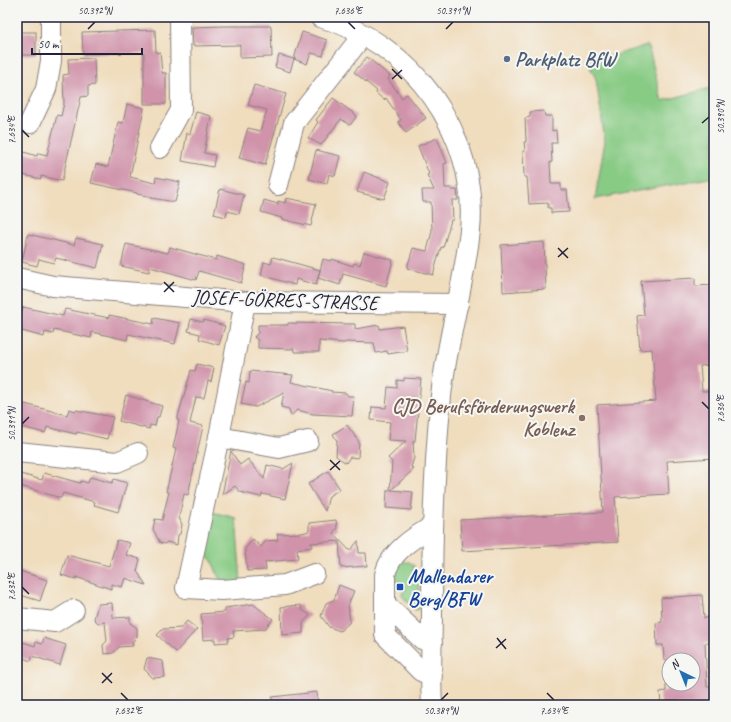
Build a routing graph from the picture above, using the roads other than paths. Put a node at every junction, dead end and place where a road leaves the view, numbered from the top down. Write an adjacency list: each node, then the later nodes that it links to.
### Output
1 (51, 17): 5 (street)
2 (180, 17): 6 (street)
3 (320, 17): 4 (street)
4 (363, 35): 7 (street); 10 (street)
5 (30, 123)
6 (160, 148)
7 (278, 185)
8 (17, 278): 9 (street, JOSEF-GÖRRES-STRASSE)
9 (245, 302): 10 (street, JOSEF-GÖRRES-STRASSE); 11 (street)
10 (458, 304): 15 (street)
11 (218, 437): 12 (street); 16 (street)
12 (308, 441)
13 (17, 452): 14 (street)
14 (138, 452)
15 (433, 526): 17 (street); 20 (street)
16 (314, 574)
17 (385, 604): 20 (street); 20 (street)
18 (74, 610): 19 (street)
19 (17, 618)
20 (432, 651): 21 (street)
21 (432, 705)

